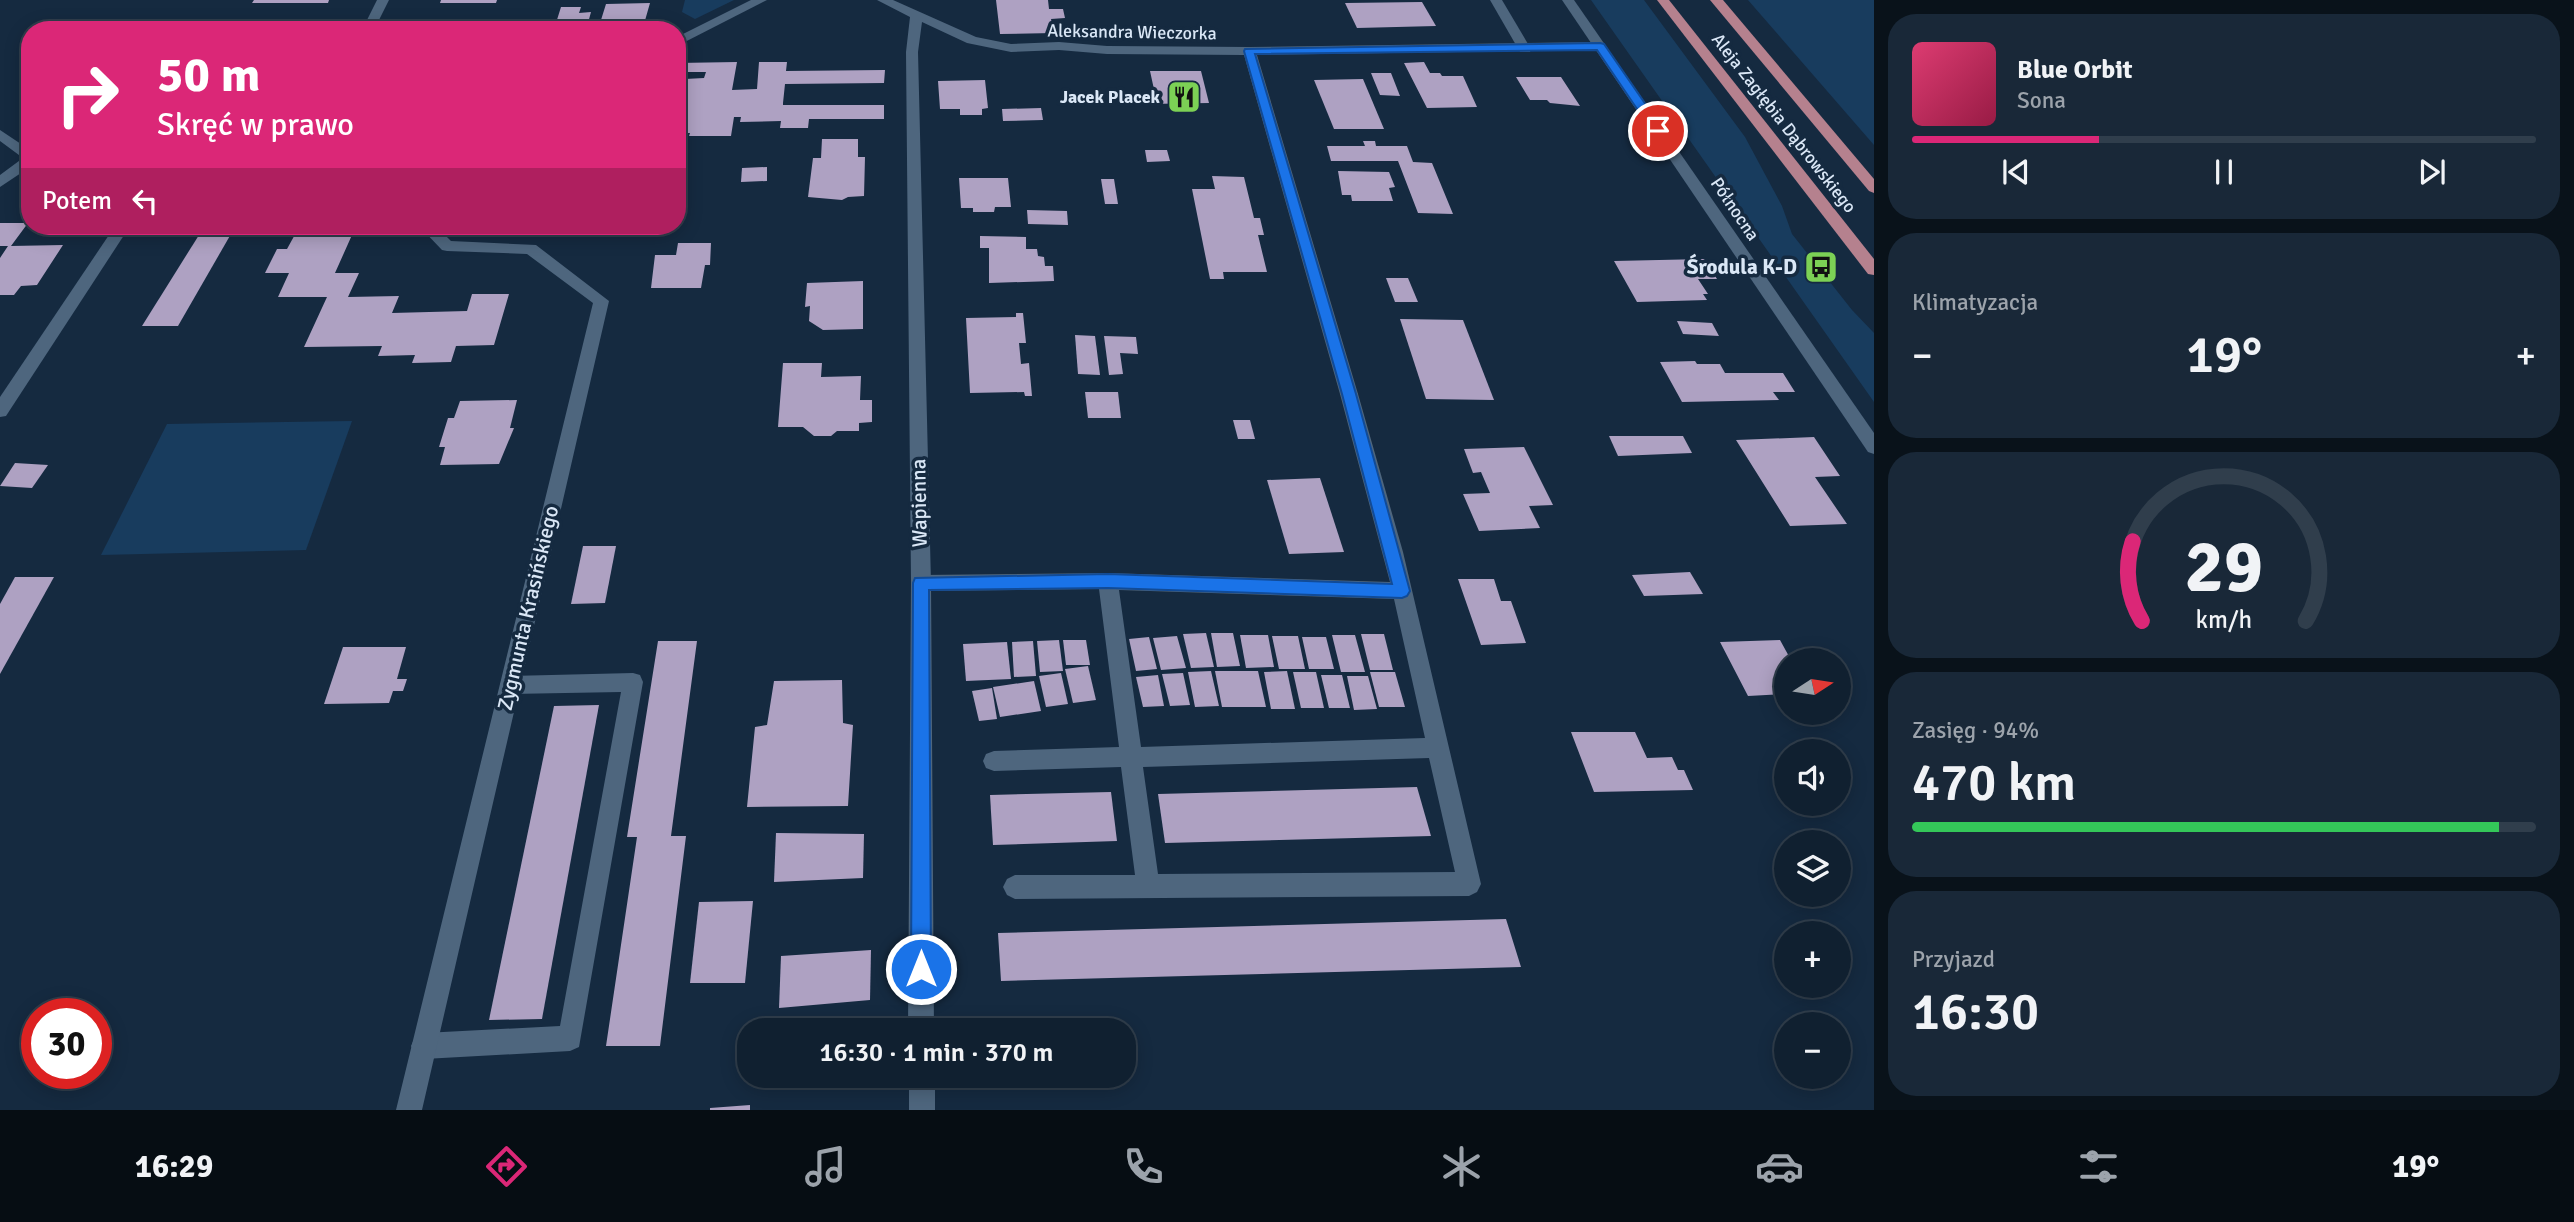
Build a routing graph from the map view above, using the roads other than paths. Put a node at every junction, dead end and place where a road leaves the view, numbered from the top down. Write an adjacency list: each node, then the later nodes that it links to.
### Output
1 (383, 0): 9 (street)
2 (761, 0): 10 (street)
3 (883, 0): 8 (street, Aleksandra Wieczorka)
4 (1496, 0): 12 (street)
5 (1569, 0): 11 (street, Północna)
6 (1663, 0): 21 (main road, Aleja Zagłębia Dąbrowskiego)
7 (1717, 0): 18 (main road, Aleja Zagłębia Dąbrowskiego)
8 (916, 17): 13 (street, Aleksandra Wieczorka); 25 (street, Wapienna)
9 (372, 21)
10 (686, 38)
11 (1600, 46): 12 (street, Aleksandra Wieczorka); 23 (street, Północna)
12 (1525, 49): 13 (street, Aleksandra Wieczorka)
13 (1249, 51): 26 (street)
14 (0, 134): 15 (street)
15 (21, 152)
16 (21, 166): 17 (street)
17 (0, 182)
18 (1874, 188)
19 (115, 235): 22 (street)
20 (436, 235): 27 (street, Zygmunta Krasińskiego)
21 (1874, 270)
22 (0, 411)
23 (1874, 447)
24 (1108, 581): 25 (street); 26 (street); 29 (street)
25 (921, 583): 33 (street, Wapienna)
26 (1402, 591): 28 (street)
27 (510, 685): 34 (street, Zygmunta Krasińskiego); 34 (street)
28 (1440, 748): 29 (street); 31 (street)
29 (1132, 757): 30 (street); 31 (street)
30 (994, 761)
31 (1148, 886): 32 (street)
32 (1015, 887)
33 (921, 1018)
34 (424, 1046): 36 (street, Zygmunta Krasińskiego)
35 (922, 1088): 37 (street)
36 (409, 1110)
37 (922, 1110)

